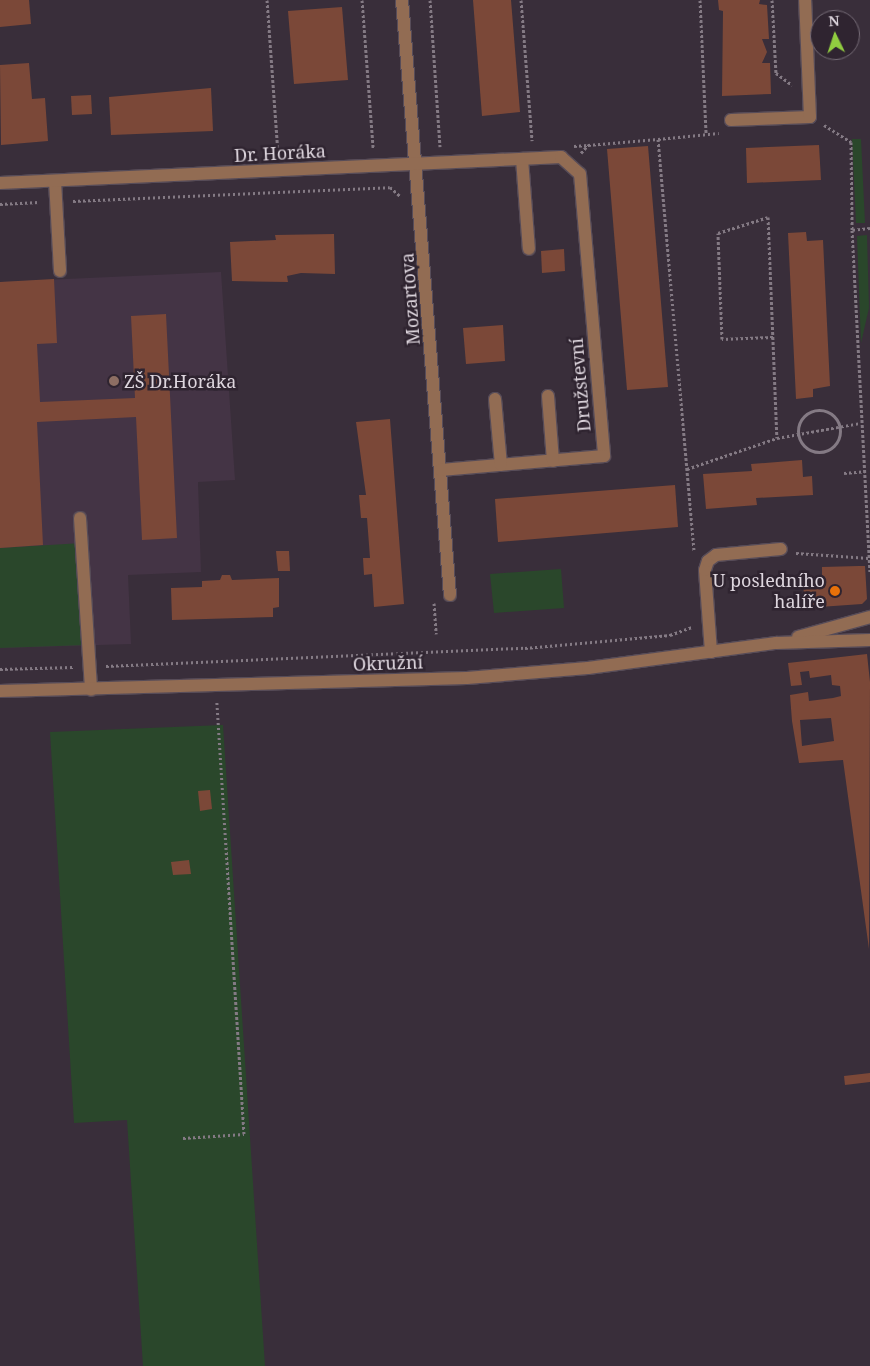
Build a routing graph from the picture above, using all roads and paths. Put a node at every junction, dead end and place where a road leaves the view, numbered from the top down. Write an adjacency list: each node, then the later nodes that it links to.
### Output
1 (267, 0): 19 (path)
2 (362, 0): 16 (path)
3 (402, 0): 23 (street, Mozartova)
4 (430, 0): 17 (path)
5 (521, 0): 15 (path)
6 (700, 0): 12 (path)
7 (772, 0): 9 (path)
8 (805, 0): 10 (street)
9 (797, 88)
10 (810, 117): 11 (street); 31 (path)
11 (731, 120)
12 (706, 134)
13 (588, 145): 14 (path); 24 (path); 43 (path)
14 (569, 146)
15 (532, 148)
16 (364, 150)
17 (450, 151)
18 (268, 154): 19 (path)
19 (278, 154): 20 (path)
20 (288, 154)
21 (561, 157): 22 (street, Dr. Horáka); 24 (street, Družstevní)
22 (522, 159): 23 (street, Dr. Horáka); 32 (street)
23 (414, 164): 25 (street, Dr. Horáka); 44 (street, Mozartova)
24 (571, 166): 41 (street, Družstevní)
25 (54, 181): 26 (street, Dr. Horáka); 27 (street)
26 (0, 183)
27 (56, 202): 28 (path); 29 (path); 33 (street)
28 (0, 204)
29 (403, 206)
30 (870, 228): 31 (path)
31 (852, 230): 37 (path)
32 (529, 249)
33 (60, 271)
34 (773, 337): 34 (path); 40 (path)
35 (548, 396): 41 (street)
36 (495, 399): 42 (street)
37 (860, 423): 38 (path); 45 (path)
38 (840, 428): 39 (path); 39 (path); 39 (path)
39 (799, 435): 40 (path)
40 (777, 438): 43 (path)
41 (553, 461): 42 (street, Družstevní)
42 (501, 465): 44 (street, Družstevní)
43 (686, 469): 49 (path)
44 (441, 470): 52 (street, Mozartova)
45 (865, 471): 46 (path); 50 (path)
46 (844, 473)
47 (80, 518): 60 (street)
48 (780, 549): 50 (path); 54 (street)
49 (694, 555)
50 (870, 558): 51 (path)
51 (870, 572)
52 (450, 595)
53 (433, 596): 56 (path)
54 (709, 617): 59 (street); 60 (path)
55 (870, 617): 58 (street, Okružní)
56 (436, 634)
57 (870, 640): 58 (street, Okružní)
58 (776, 643): 59 (street, Okružní)
59 (711, 652): 62 (street, Okružní)
60 (89, 666): 61 (path); 63 (street)
61 (0, 669)
62 (216, 687): 63 (street, Okružní); 65 (path)
63 (91, 690): 64 (street, Okružní)
64 (0, 691)
65 (183, 1138)

